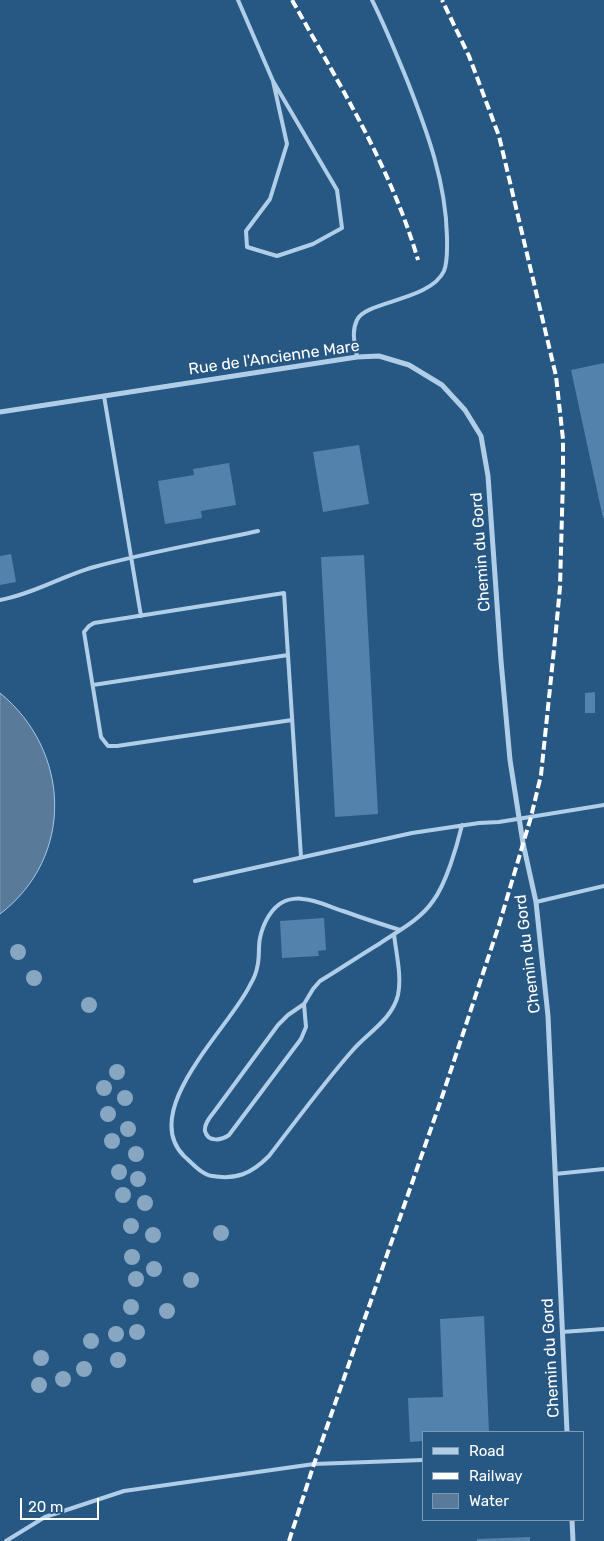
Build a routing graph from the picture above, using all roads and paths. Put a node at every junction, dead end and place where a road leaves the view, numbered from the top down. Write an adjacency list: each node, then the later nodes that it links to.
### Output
1 (238, 0): 3 (lane)
2 (372, 0): 4 (lane)
3 (273, 81): 3 (lane)
4 (357, 357): 5 (street, Rue de l'Ancienne Mare); 7 (street, Rue de l'Ancienne Mare)
5 (104, 396): 6 (street, Rue de l'Ancienne Mare); 9 (lane)
6 (0, 412)
7 (488, 476): 16 (street, Chemin du Gord)
8 (258, 531): 9 (lane)
9 (132, 557): 10 (lane); 11 (lane)
10 (0, 600)
11 (141, 616): 12 (lane); 13 (lane)
12 (288, 655): 13 (lane); 14 (lane)
13 (93, 685): 14 (lane)
14 (292, 720): 18 (lane)
15 (604, 805): 16 (lane)
16 (520, 819): 17 (lane); 21 (street, Chemin du Gord)
17 (462, 825): 18 (lane); 22 (lane)
18 (301, 857): 19 (lane)
19 (195, 881)
20 (604, 886): 21 (lane)
21 (536, 902): 26 (street, Chemin du Gord)
22 (400, 930): 23 (lane); 23 (lane)
23 (394, 934): 24 (lane)
24 (304, 1004): 24 (lane)
25 (604, 1169): 26 (lane)
26 (555, 1174): 28 (street, Chemin du Gord)
27 (604, 1329): 28 (lane)
28 (562, 1332): 29 (street, Chemin du Gord)
29 (568, 1431)
30 (422, 1460): 32 (lane)
31 (572, 1521): 33 (street)
32 (6, 1541)
33 (573, 1541)

